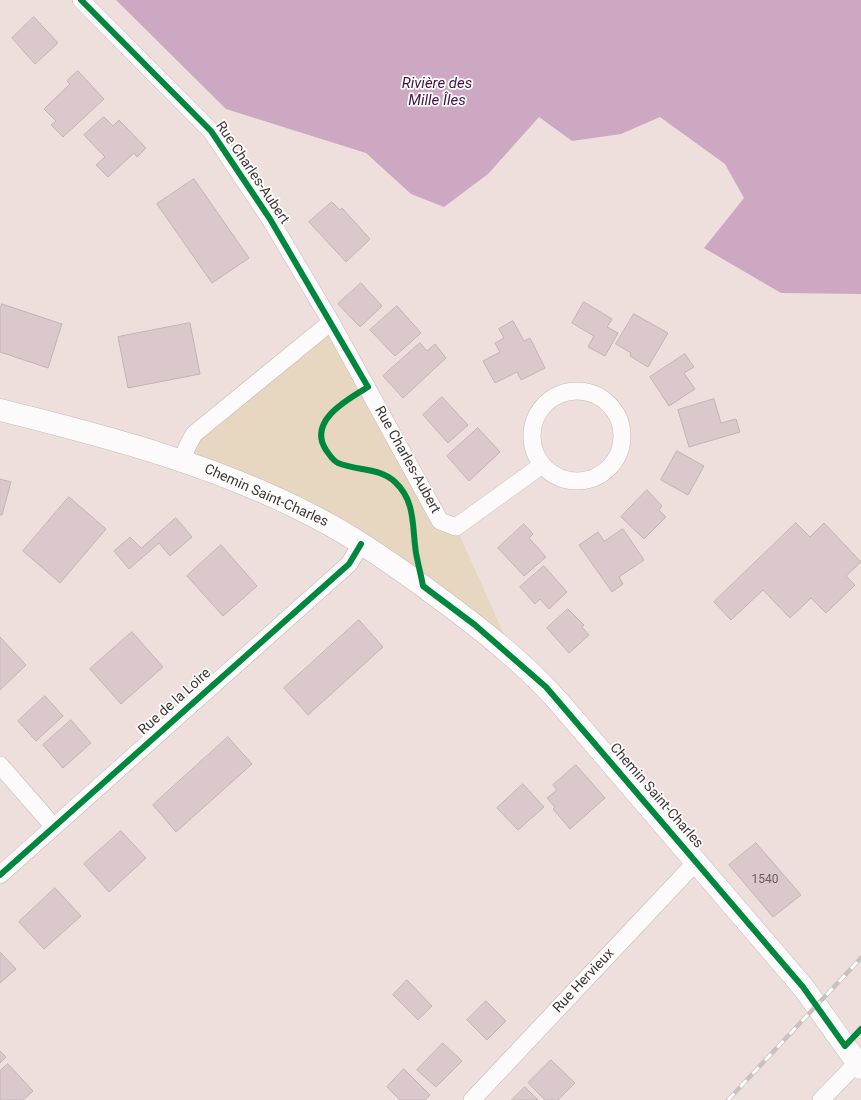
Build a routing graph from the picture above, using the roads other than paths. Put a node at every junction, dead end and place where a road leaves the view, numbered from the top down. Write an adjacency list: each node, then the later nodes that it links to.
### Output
1 (80, 0): 2 (street, Rue Charles-Aubert)
2 (331, 322): 4 (street); 5 (street, Rue Charles-Aubert)
3 (0, 410): 4 (main road, Chemin Saint-Charles)
4 (182, 460): 6 (main road, Chemin Saint-Charles)
5 (542, 465): 5 (street)
6 (361, 544): 8 (street, Rue de la Loire); 9 (main road, Chemin Saint-Charles)
7 (0, 765): 8 (street)
8 (54, 827): 10 (street, Rue de la Loire)
9 (696, 862): 11 (main road, Chemin Saint-Charles); 12 (street, Rue Hervieux)
10 (0, 875)
11 (855, 1059): 13 (street)
12 (472, 1100)
13 (821, 1100)

